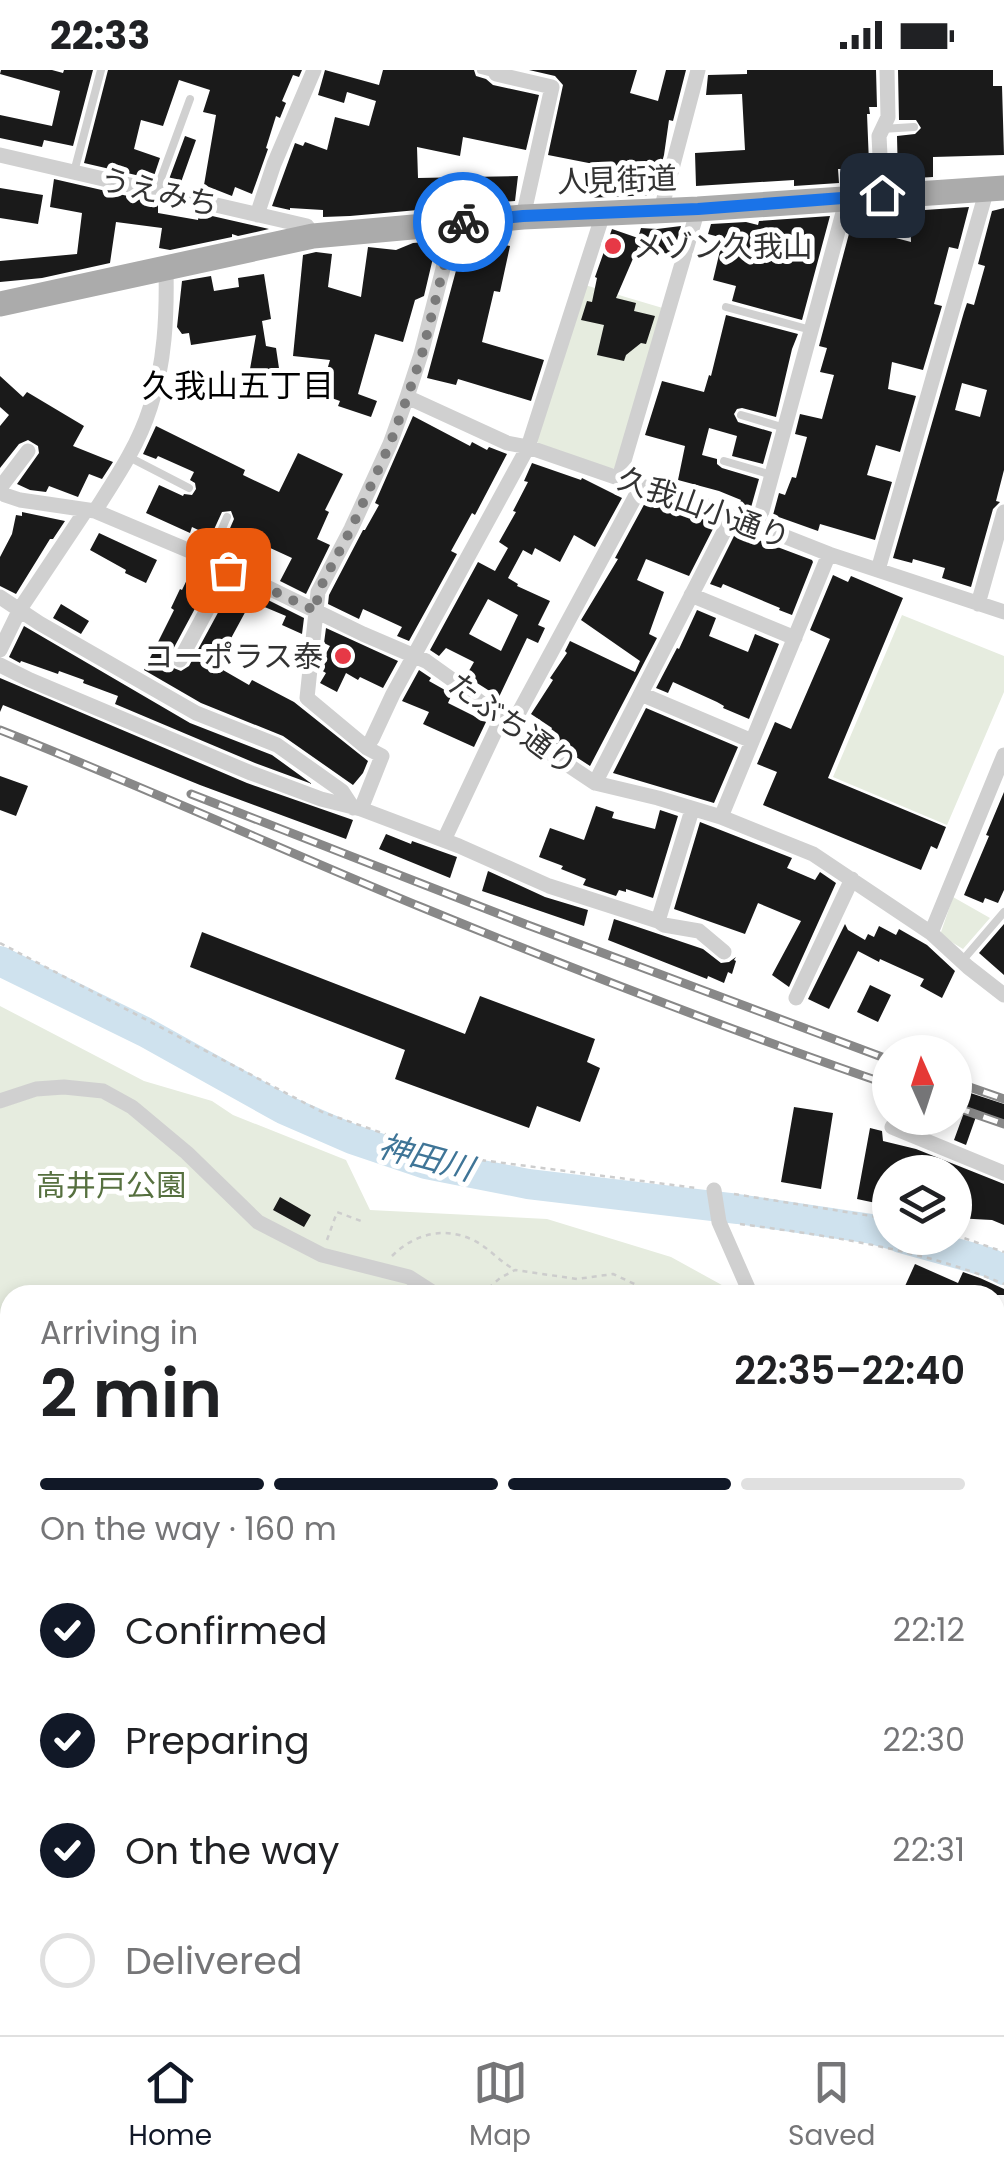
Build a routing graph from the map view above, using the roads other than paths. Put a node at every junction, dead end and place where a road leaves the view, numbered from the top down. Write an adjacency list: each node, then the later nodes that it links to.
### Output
1 (101, 70): 10 (lane)
2 (314, 70): 17 (street)
3 (698, 70): 16 (street)
4 (887, 70): 8 (street)
5 (491, 71): 19 (street)
6 (190, 99): 12 (lane)
7 (914, 127): 8 (lane)
8 (882, 129): 13 (street)
9 (0, 156): 10 (street, うえみち)
10 (74, 172): 12 (street, うえみち)
11 (996, 188): 13 (main road, 人見街道); 46 (street)
12 (156, 192): 17 (street, うえみち)
13 (882, 195): 14 (main road, 人見街道)
14 (848, 198): 15 (main road, 人見街道); 25 (street)
15 (698, 209): 16 (main road, 人見街道); 34 (street)
16 (661, 210): 18 (main road, 人見街道)
17 (256, 214): 21 (street, うえみち)
18 (603, 214): 19 (main road, 人見街道); 29 (street)
19 (523, 216): 20 (main road, 人見街道)
20 (455, 222): 21 (main road, 人見街道); 26 (street)
21 (313, 236): 22 (main road, 人見街道)
22 (166, 269): 23 (main road, 人見街道); 31 (street)
23 (0, 304)
24 (726, 307): 25 (lane)
25 (811, 330): 28 (street)
26 (407, 398): 29 (street, 久我山小通り); 51 (street)
27 (741, 415): 28 (lane)
28 (784, 428): 33 (street)
29 (528, 447): 34 (street, 久我山小通り); 55 (street)
30 (28, 451): 37 (street)
31 (129, 456): 36 (lane); 38 (street)
32 (724, 461): 33 (lane)
33 (772, 475): 42 (street)
34 (620, 478): 35 (street, 久我山小通り)
35 (641, 486): 40 (street, 久我山小通り); 59 (street)
36 (189, 488)
37 (0, 489): 38 (street, たぶち通り)
38 (91, 510): 44 (street, たぶち通り); 50 (street)
39 (1004, 512): 49 (street)
40 (732, 516): 42 (street, 久我山小通り); 47 (street)
41 (227, 517): 44 (lane)
42 (758, 526): 43 (street, 久我山小通り)
43 (829, 554): 46 (street, 久我山小通り); 53 (street)
44 (209, 559): 45 (street, たぶち通り)
45 (228, 570): 51 (street, たぶち通り); 56 (street)
46 (878, 570): 49 (street, 久我山小通り)
47 (692, 595): 53 (street); 58 (street)
48 (0, 597): 50 (street)
49 (978, 604): 52 (street, 久我山小通り)
50 (20, 610): 54 (street); 64 (street)
51 (316, 611): 55 (street, たぶち通り); 64 (street)
52 (1004, 612)
53 (795, 638): 61 (street)
54 (0, 650)
55 (414, 658): 59 (street, たぶち通り); 60 (street)
56 (180, 660)
57 (0, 666): 64 (street)
58 (641, 694): 61 (street); 63 (street)
59 (506, 723): 63 (street, たぶち通り); 67 (street)
60 (372, 739)
61 (752, 742): 66 (street)
62 (1004, 755): 71 (street)
63 (595, 783): 65 (street, たぶち通り)
64 (357, 808): 67 (street)
65 (692, 810): 66 (street, たぶち通り); 70 (street)
66 (721, 817): 68 (street, たぶち通り)
67 (444, 840): 70 (street)
68 (852, 879): 71 (street, たぶち通り); 75 (street)
69 (1004, 912): 73 (lane)
70 (658, 921): 72 (street)
71 (931, 933): 73 (street, たぶち通り)
72 (724, 952)
73 (962, 961): 74 (street, たぶち通り)
74 (1004, 995)
75 (796, 998)
76 (0, 1101): 80 (street)
77 (909, 1135): 78 (street)
78 (1004, 1173)
79 (714, 1190): 81 (street)
80 (421, 1285)
81 (748, 1285)

